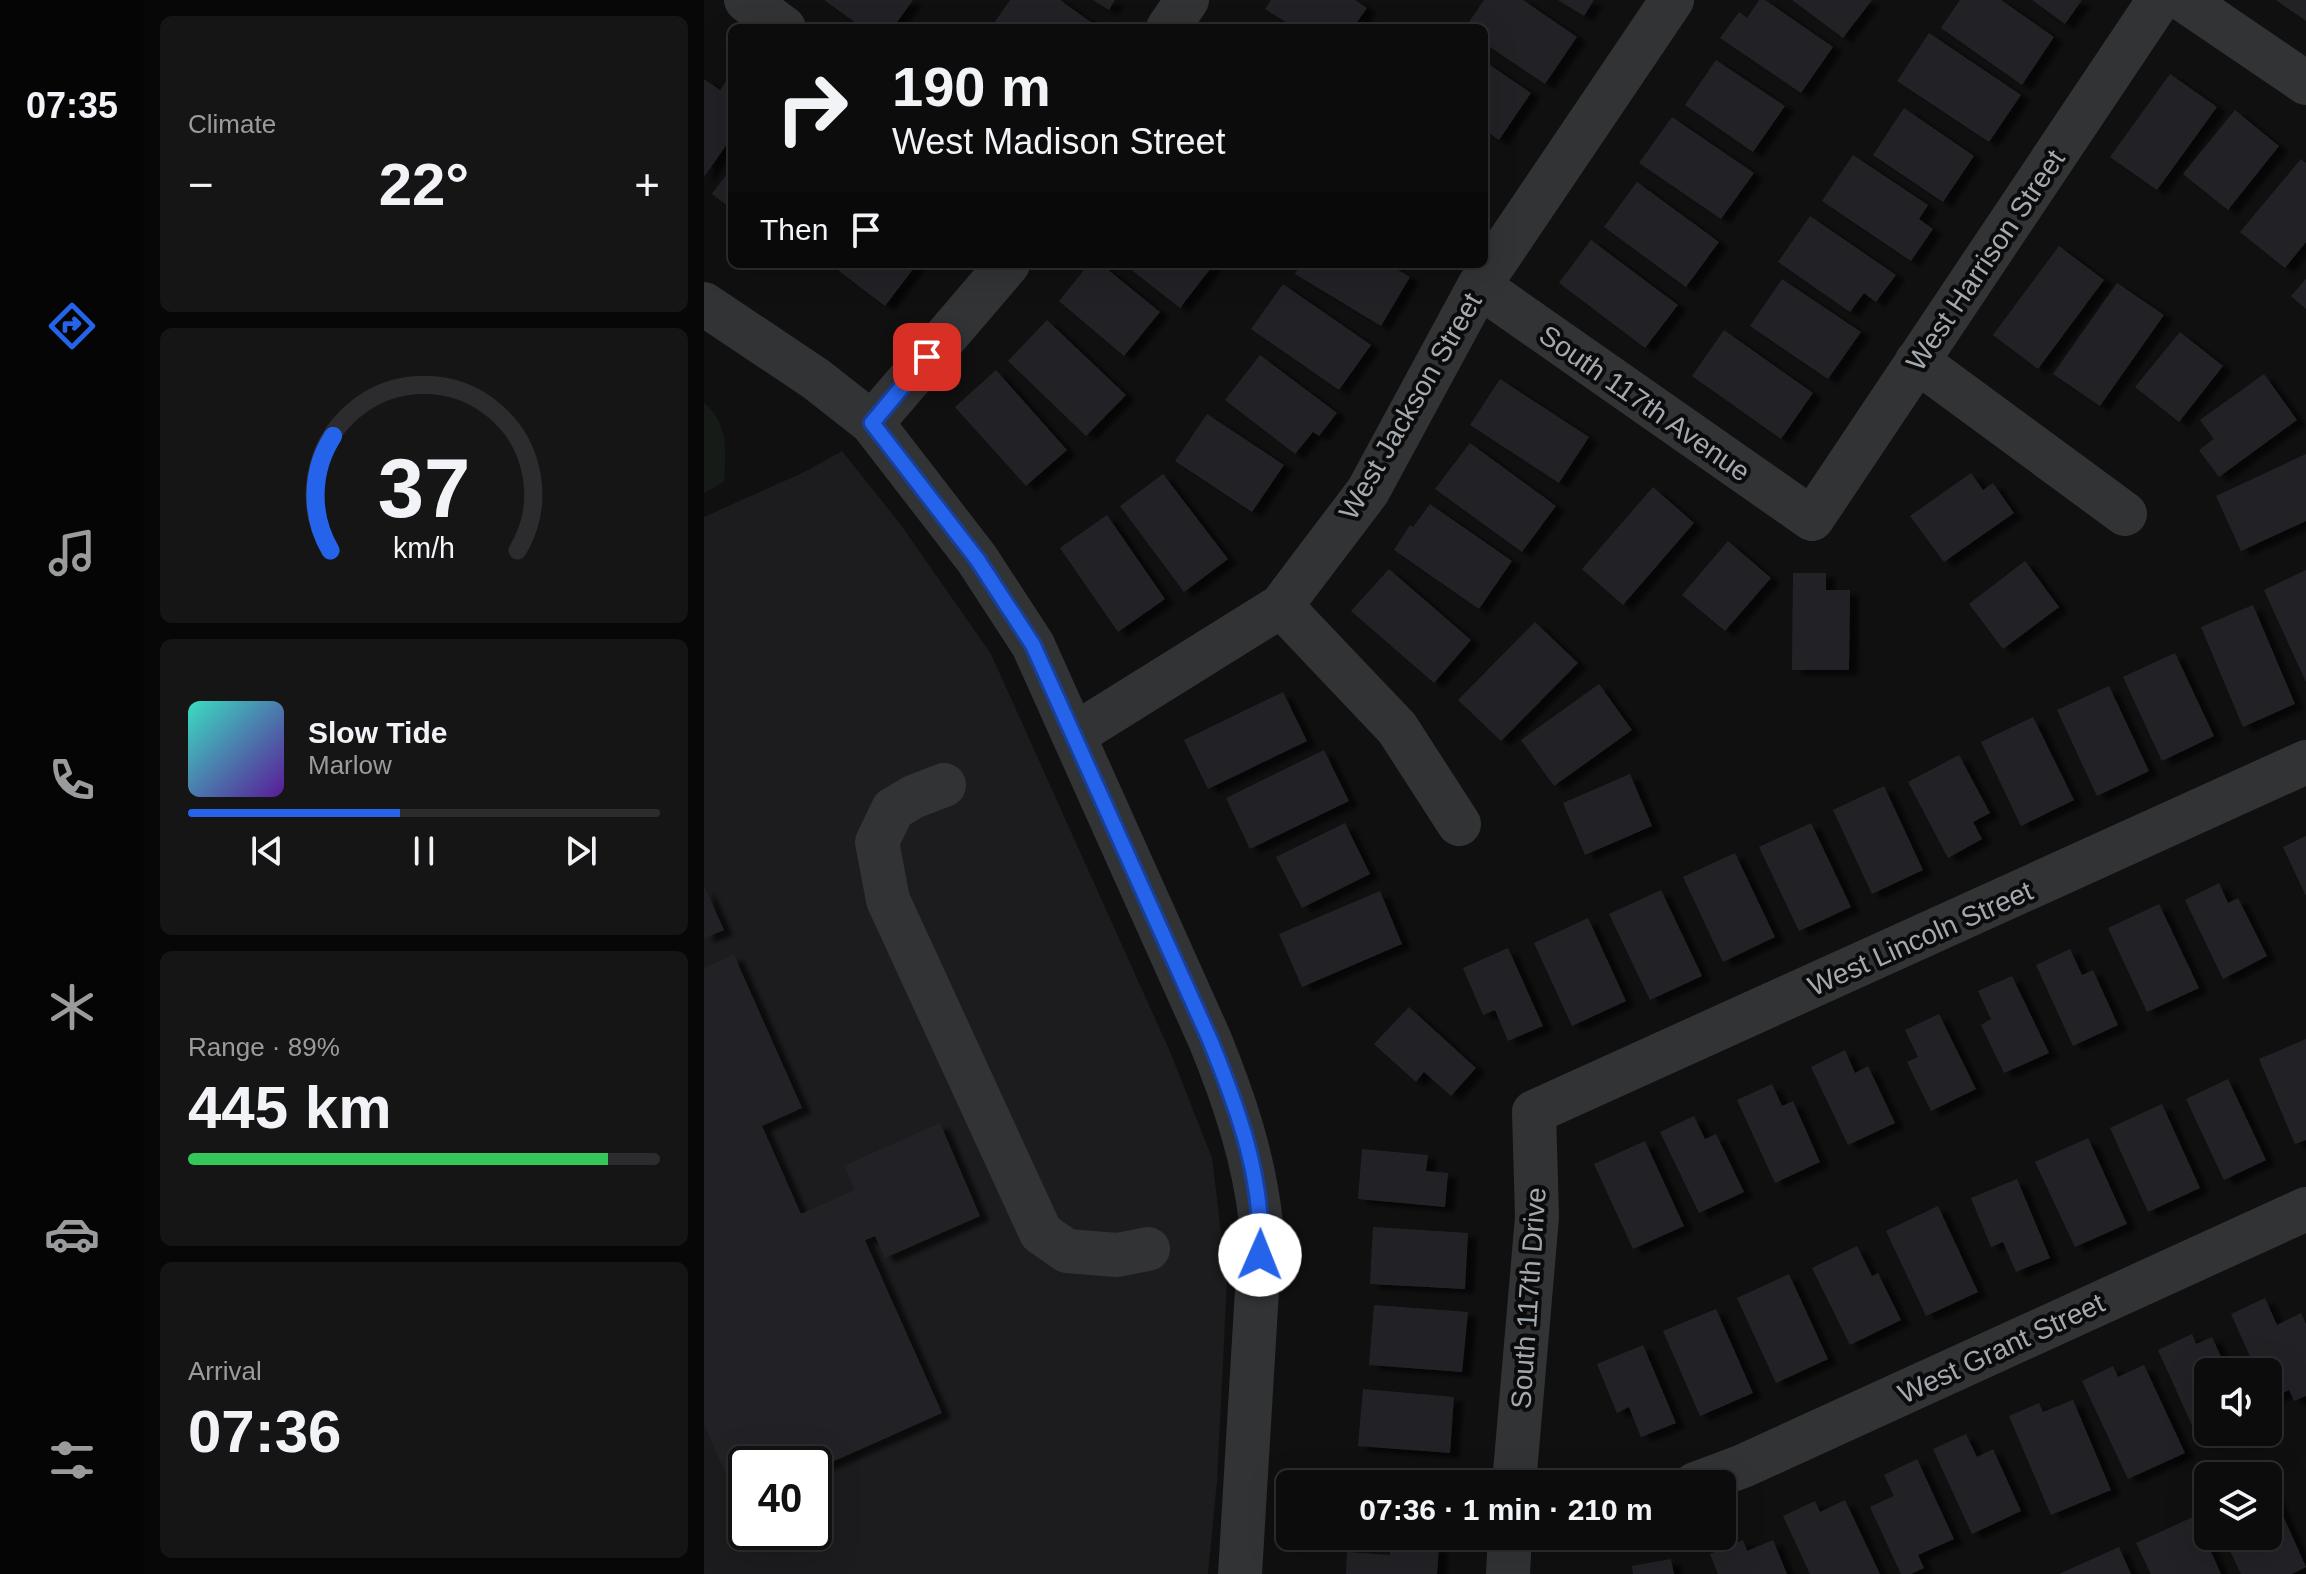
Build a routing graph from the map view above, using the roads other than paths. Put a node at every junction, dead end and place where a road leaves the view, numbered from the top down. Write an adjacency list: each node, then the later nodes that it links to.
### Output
1 (746, 0): 6 (street)
2 (1187, 0): 7 (street)
3 (1672, 0): 10 (street, West Jackson Street)
4 (2159, 0): 12 (street, West Harrison Street)
5 (2184, 0): 8 (street)
6 (779, 24)
7 (1171, 24)
8 (2306, 83)
9 (1005, 268): 13 (street)
10 (1479, 286): 15 (street, South 117th Avenue); 16 (street, West Jackson Street)
11 (704, 304): 13 (street)
12 (1917, 361): 14 (street); 15 (street, West Harrison Street)
13 (872, 423): 17 (street)
14 (2125, 514)
15 (1812, 519)
16 (1281, 606): 17 (street, West Jackson Street); 20 (street)
17 (1074, 735): 27 (street)
18 (2306, 762): 21 (street, West Lincoln Street)
19 (944, 785): 23 (street)
20 (1459, 824)
21 (1534, 1112): 24 (street, South 117th Drive)
22 (2306, 1209): 25 (street, West Grant Street)
23 (1148, 1249)
24 (1515, 1470)
25 (1732, 1470)
26 (1509, 1550): 28 (street)
27 (1240, 1574)
28 (1508, 1574)

